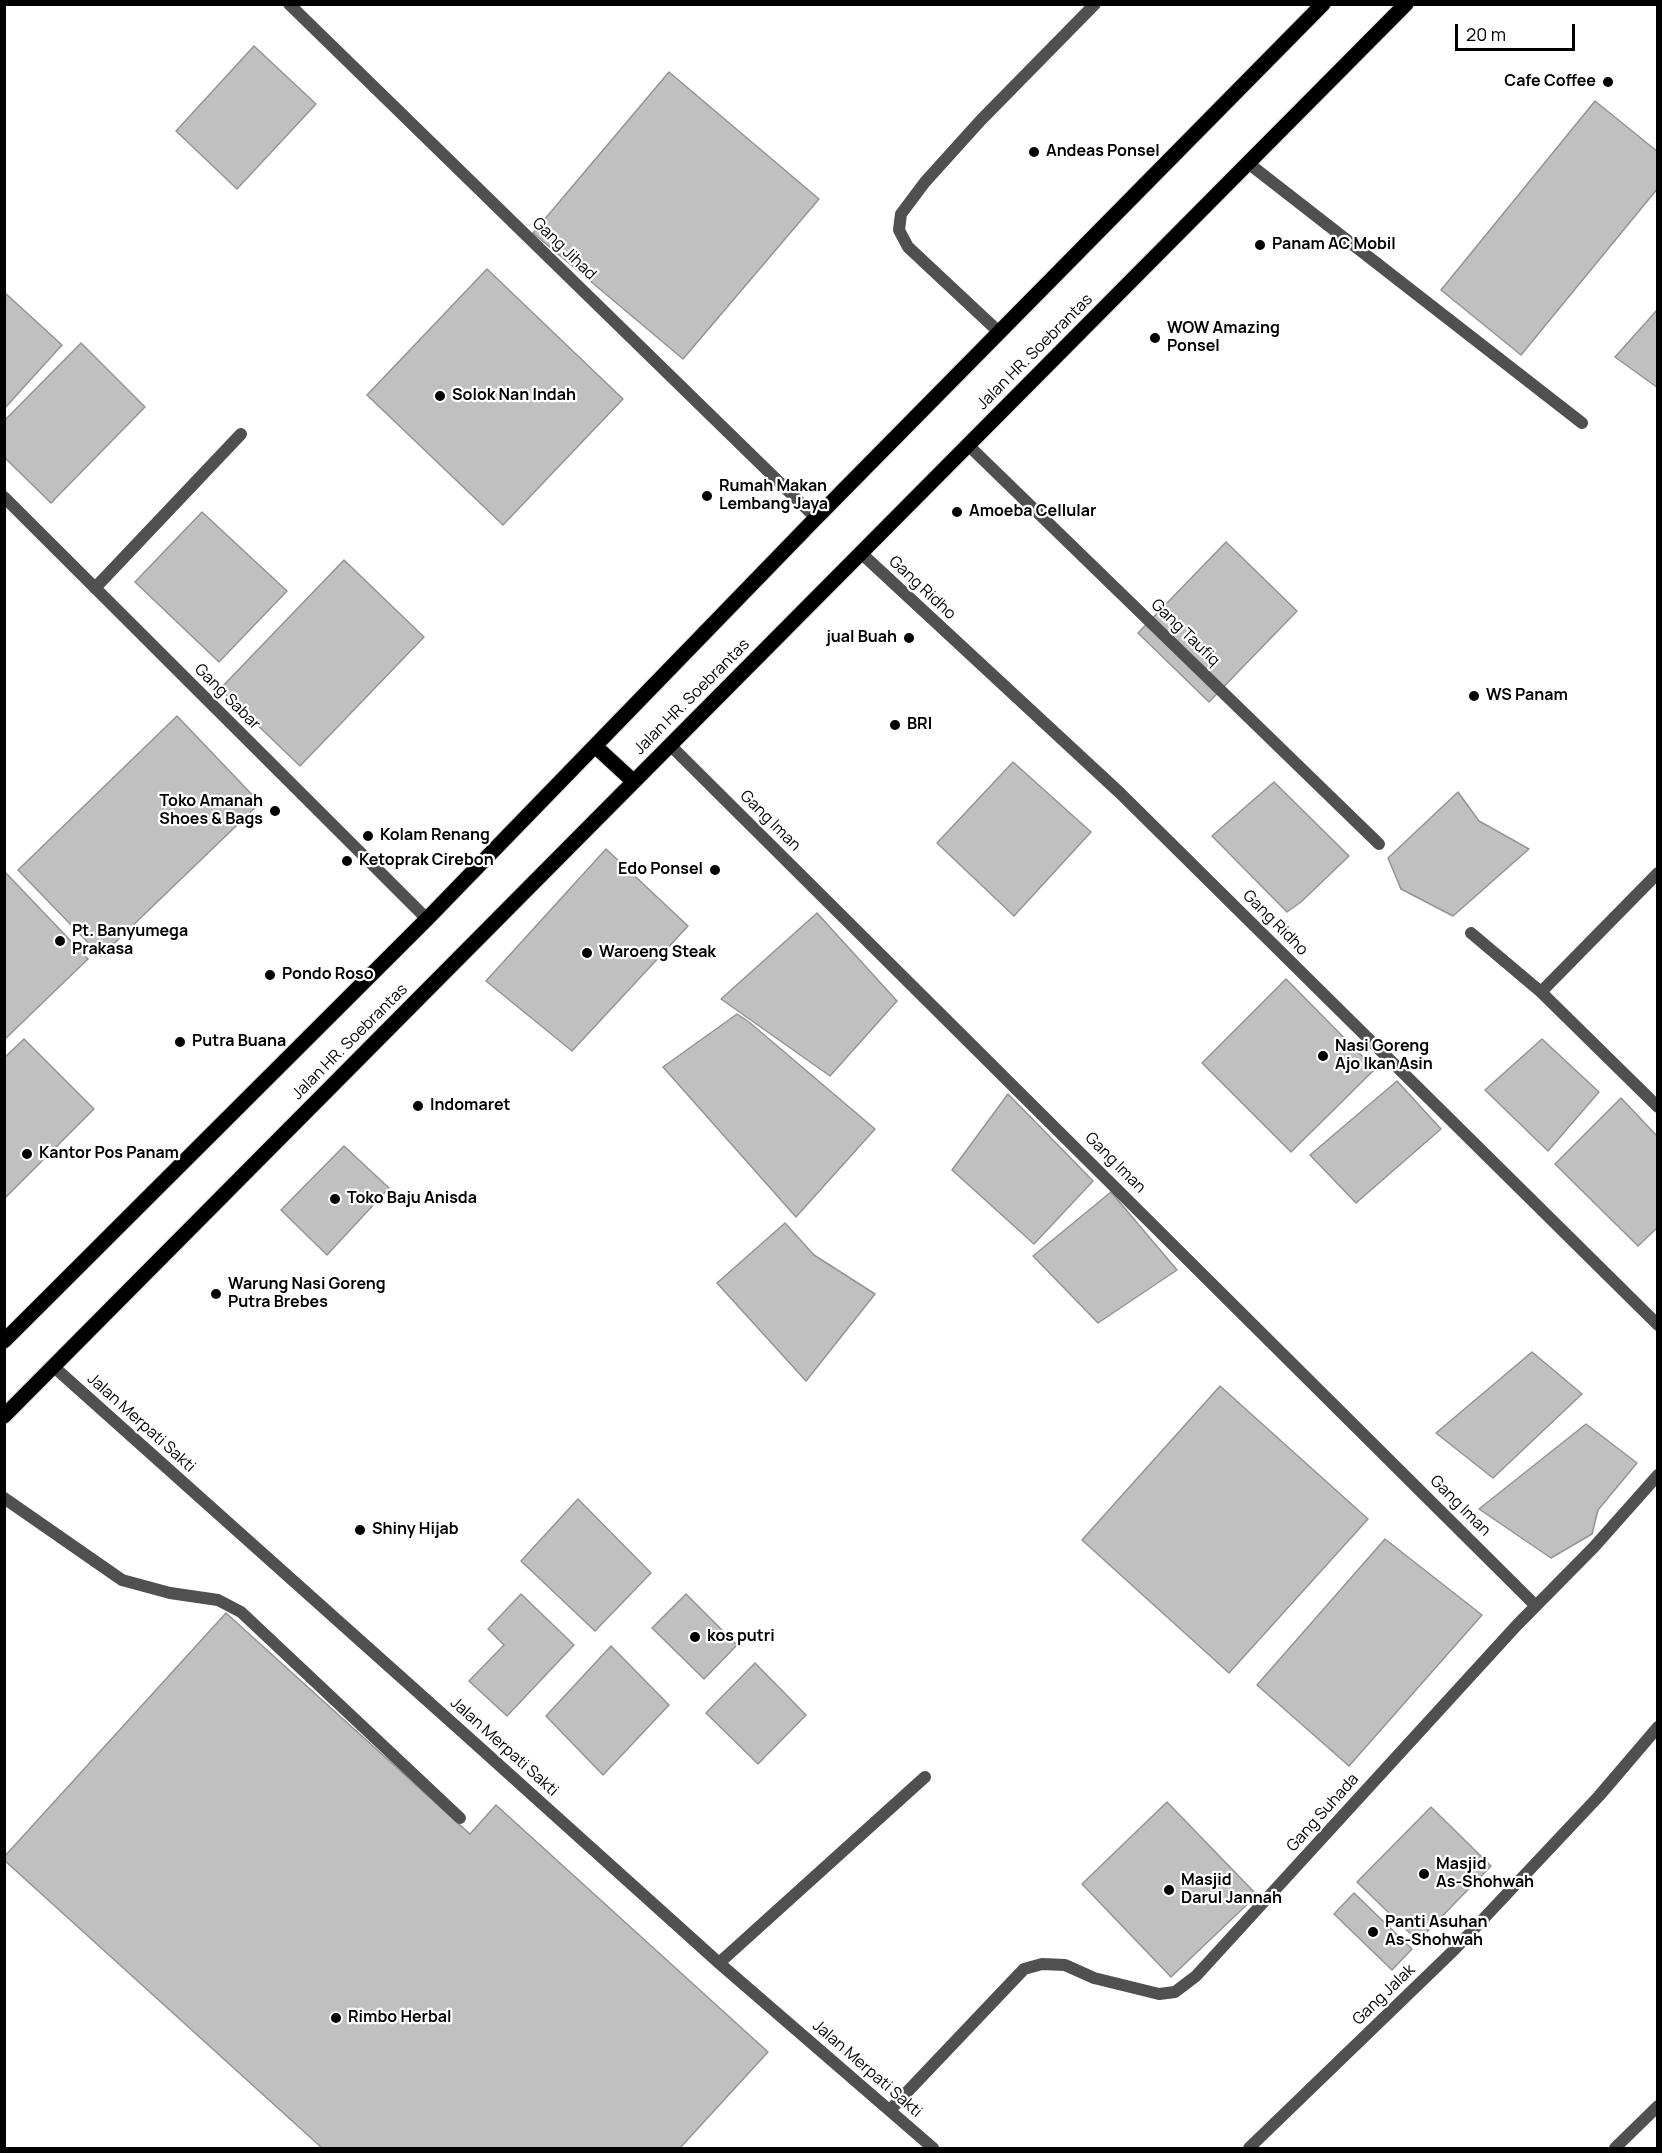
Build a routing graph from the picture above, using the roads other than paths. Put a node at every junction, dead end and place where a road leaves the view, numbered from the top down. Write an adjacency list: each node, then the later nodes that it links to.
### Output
1 (289, 4): 11 (street, Gang Jihad)
2 (1095, 4): 6 (street)
3 (1406, 4): 5 (main road, Jalan HR. Soebrantas)
4 (1318, 6): 6 (main road, Jalan HR. Soebrantas)
5 (1248, 164): 7 (street); 9 (main road, Jalan HR. Soebrantas)
6 (1000, 333): 11 (main road, Jalan HR. Soebrantas)
7 (1582, 423)
8 (241, 434): 13 (street)
9 (968, 445): 12 (main road, Jalan HR. Soebrantas); 17 (street, Gang Taufiq)
10 (4, 497): 13 (street, Gang Sabar)
11 (816, 518): 15 (main road, Jalan HR. Soebrantas)
12 (861, 553): 14 (main road, Jalan HR. Soebrantas); 23 (street, Gang Ridho)
13 (95, 588): 19 (street, Gang Sabar)
14 (670, 745): 16 (main road, Jalan HR. Soebrantas); 29 (street, Gang Iman)
15 (596, 746): 16 (main road); 19 (main road, Jalan HR. Soebrantas)
16 (633, 781): 25 (main road, Jalan HR. Soebrantas)
17 (1380, 844)
18 (1658, 873): 21 (street)
19 (426, 919): 24 (main road, Jalan HR. Soebrantas)
20 (1471, 933): 21 (street)
21 (1541, 992): 22 (street)
22 (1658, 1107)
23 (1658, 1325)
24 (4, 1341)
25 (54, 1367): 26 (main road, Jalan HR. Soebrantas); 33 (street, Jalan Merpati Sakti)
26 (4, 1416)
27 (1658, 1475): 29 (street, Gang Suhada)
28 (4, 1498): 32 (street)
29 (1536, 1606): 35 (street, Gang Suhada)
30 (1658, 1727): 37 (street, Gang Jalak)
31 (925, 1777): 33 (street)
32 (460, 1818)
33 (718, 1963): 35 (street, Jalan Merpati Sakti)
34 (1658, 2106): 38 (street)
35 (890, 2110): 36 (street, Jalan Merpati Sakti)
36 (933, 2148)
37 (1249, 2148)
38 (1615, 2148)

